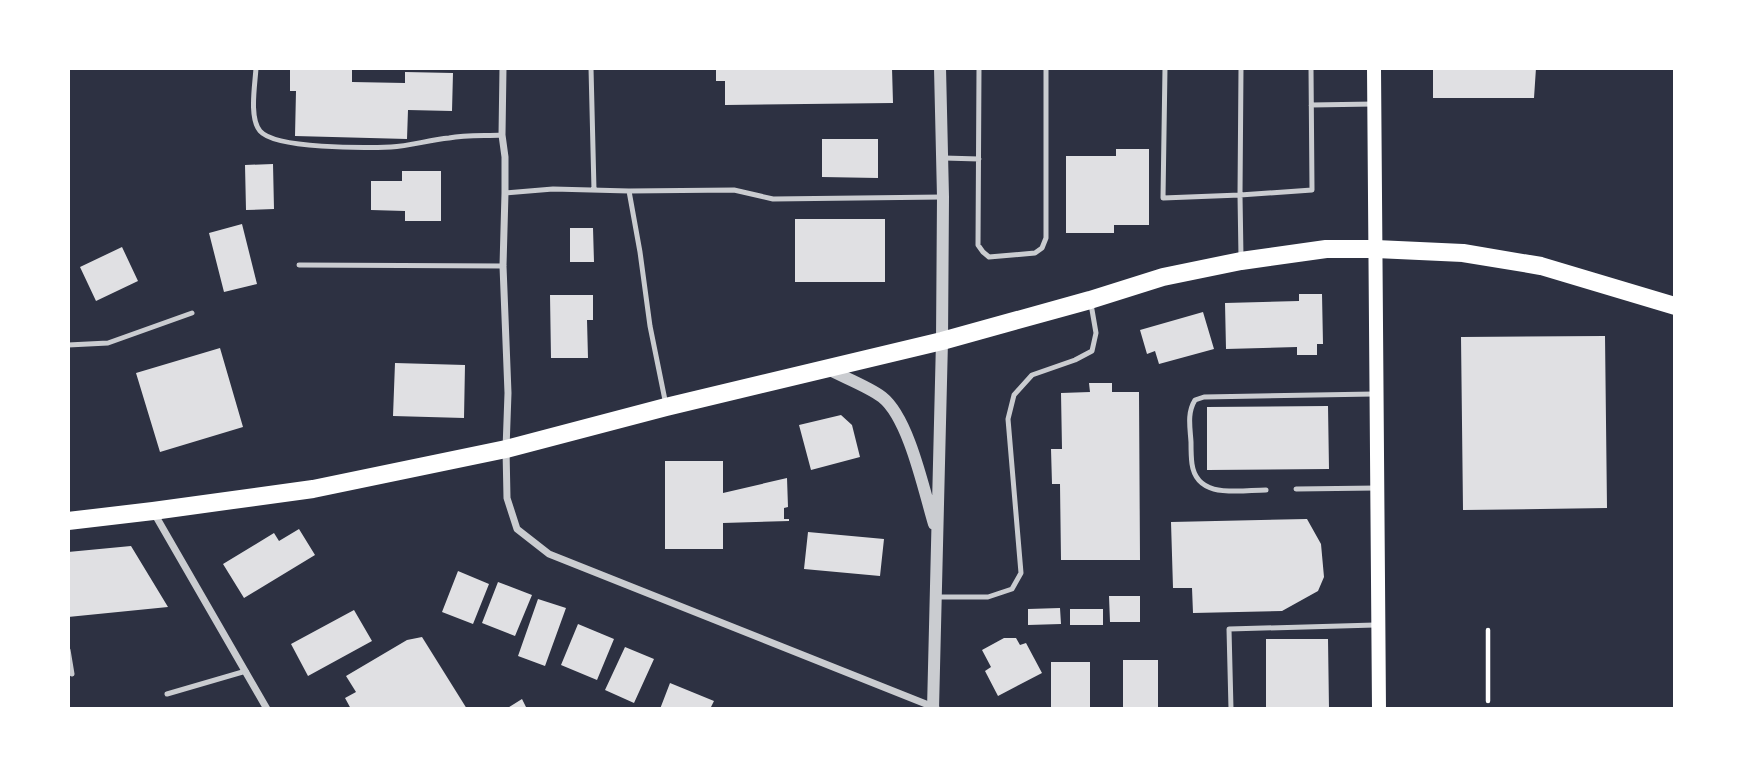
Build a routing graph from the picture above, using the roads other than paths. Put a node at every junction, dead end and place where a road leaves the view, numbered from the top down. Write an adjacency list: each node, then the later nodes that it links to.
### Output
1 (256, 68): 13 (lane)
2 (503, 68): 13 (street)
3 (591, 68): 16 (lane)
4 (940, 68): 14 (street)
5 (979, 68): 15 (lane)
6 (1046, 68): 15 (lane)
7 (1165, 68): 19 (lane)
8 (1241, 68): 19 (lane)
9 (1311, 68): 12 (lane)
10 (1374, 68): 11 (main road)
11 (1375, 104): 12 (lane); 21 (main road)
12 (1311, 105): 19 (lane)
13 (502, 135): 18 (street)
14 (941, 158): 15 (lane); 20 (street)
15 (979, 159)
16 (594, 191): 17 (lane); 18 (lane)
17 (629, 191): 20 (lane); 32 (lane)
18 (505, 193): 24 (street)
19 (1240, 195): 22 (lane)
20 (943, 197): 28 (street)
21 (1376, 249): 22 (main road); 26 (main road); 31 (main road)
22 (1241, 261): 25 (main road)
23 (299, 265): 24 (lane)
24 (503, 266): 33 (street)
25 (1090, 300): 28 (main road); 40 (lane)
26 (1675, 306)
27 (192, 313): 29 (lane)
28 (942, 341): 30 (main road); 39 (street)
29 (68, 345)
30 (828, 369): 32 (main road); 39 (street)
31 (1377, 394): 34 (main road); 36 (lane)
32 (666, 407): 33 (main road)
33 (506, 449): 37 (main road); 46 (street)
34 (1377, 488): 35 (lane); 41 (main road)
35 (1296, 489)
36 (1266, 490)
37 (153, 511): 38 (main road); 43 (street)
38 (68, 521)
39 (937, 535): 40 (street)
40 (936, 597): 46 (street)
41 (1378, 625): 48 (lane); 49 (main road)
42 (68, 650): 44 (lane)
43 (246, 671): 45 (lane); 47 (street)
44 (72, 674)
45 (167, 694)
46 (935, 708)
47 (267, 709)
48 (1231, 709)
49 (1379, 709)

